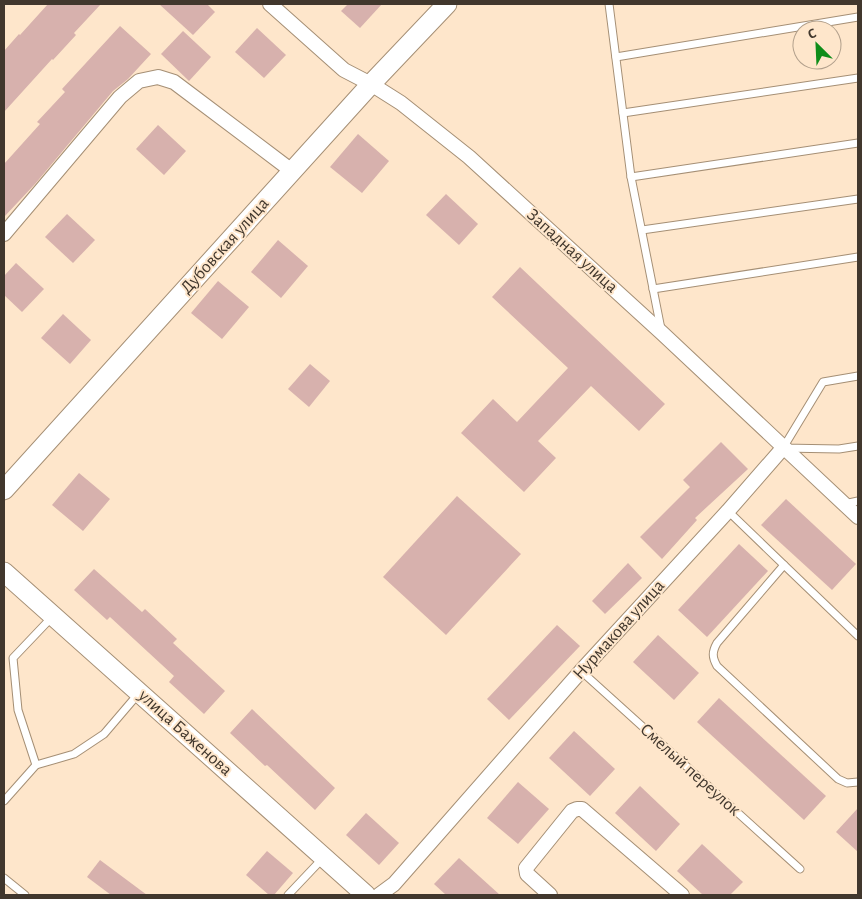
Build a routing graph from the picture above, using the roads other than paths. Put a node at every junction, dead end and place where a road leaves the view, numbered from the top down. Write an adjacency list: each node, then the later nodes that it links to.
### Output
1 (270, 4): 7 (street, Западная улица)
2 (447, 4): 7 (main road, Дубовская улица)
3 (609, 4): 5 (lane)
4 (858, 17): 5 (lane)
5 (616, 57): 8 (lane)
6 (858, 78): 8 (lane)
7 (371, 84): 10 (main road, Дубовская улица); 17 (street, Западная улица)
8 (623, 113): 11 (lane)
9 (858, 143): 11 (lane)
10 (292, 172): 14 (street); 21 (main road, Дубовская улица)
11 (632, 177): 13 (lane)
12 (858, 199): 13 (lane)
13 (642, 230): 16 (lane)
14 (4, 234)
15 (858, 257): 16 (lane)
16 (653, 289): 17 (lane)
17 (662, 333): 20 (street, Западная улица)
18 (858, 376): 20 (lane, Нурмакова улица)
19 (858, 446): 20 (lane)
20 (783, 448): 23 (street, Западная улица); 24 (street, Нурмакова улица)
21 (4, 490)
22 (858, 502): 23 (lane)
23 (844, 504): 25 (street, Западная улица)
24 (728, 511): 26 (lane); 30 (street, Нурмакова улица)
25 (858, 517)
26 (784, 565): 29 (lane); 33 (lane)
27 (4, 572): 28 (main road, улица Баженова)
28 (53, 616): 31 (main road, улица Баженова); 32 (lane)
29 (858, 636)
30 (581, 671): 36 (lane, Смелый переулок); 41 (street, Нурмакова улица)
31 (140, 692): 32 (lane); 35 (main road, улица Баженова)
32 (36, 765): 34 (lane)
33 (858, 782)
34 (4, 801)
35 (324, 857): 39 (lane); 40 (main road, улица Баженова)
36 (800, 869)
37 (4, 878): 38 (lane)
38 (25, 895)
39 (288, 895)
40 (366, 895)
41 (379, 895)
42 (550, 895): 43 (street)
43 (682, 895)

